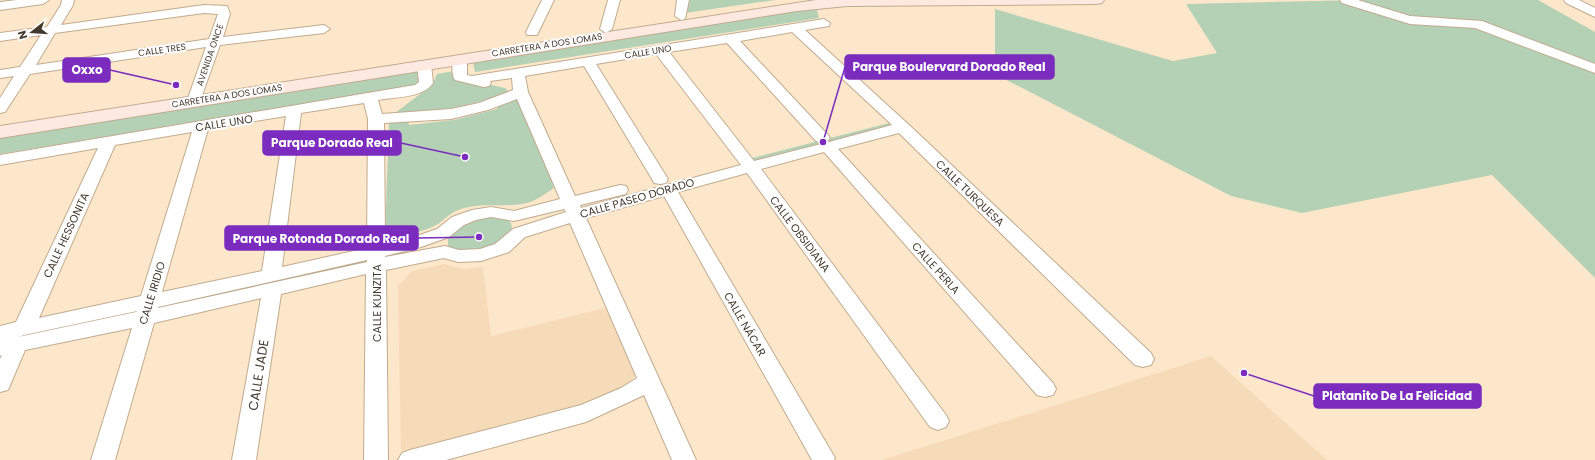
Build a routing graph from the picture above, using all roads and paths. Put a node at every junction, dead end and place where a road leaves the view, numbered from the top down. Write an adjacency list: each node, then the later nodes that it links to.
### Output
1 (43, 0): 11 (street)
2 (68, 0): 18 (street)
3 (548, 0): 21 (street)
4 (614, 0): 17 (street)
5 (683, 0): 13 (street)
6 (786, 0): 13 (main road, CARRETERA A DOS LOMAS)
7 (1097, 0): 10 (main road, CARRETERA A DOS LOMAS)
8 (1346, 0): 27 (street)
9 (1570, 0): 12 (street)
10 (945, 1): 21 (main road, CARRETERA A DOS LOMAS)
11 (0, 6)
12 (1595, 13)
13 (681, 16): 17 (main road, CARRETERA A DOS LOMAS)
14 (824, 23): 15 (street, CALLE UNO)
15 (796, 28): 20 (street, CALLE UNO); 40 (street, CALLE TURQUESA)
16 (324, 29): 22 (street, CALLE TRES)
17 (606, 29): 21 (main road, CARRETERA A DOS LOMAS)
18 (49, 30): 19 (street); 22 (street, AVENIDA ONCE); 28 (street)
19 (0, 37)
20 (730, 38): 23 (street, CALLE UNO); 44 (street, CALLE PERLA)
21 (525, 41): 24 (main road, CARRETERA A DOS LOMAS); 34 (main road, CARRETERA A DOS LOMAS)
22 (214, 42): 28 (street, CALLE TRES); 34 (street, AVENIDA ONCE)
23 (660, 50): 25 (street, CALLE UNO); 45 (street, CALLE OBSIDIANA)
24 (459, 62): 26 (main road, CARRETERA A DOS LOMAS); 31 (street)
25 (588, 62): 29 (street, CALLE UNO); 47 (street, CALLE NÁCAR)
26 (425, 67): 32 (street); 34 (main road, CARRETERA A DOS LOMAS)
27 (1595, 69)
28 (25, 70): 30 (street, CALLE TRES); 36 (street)
29 (518, 73): 31 (street, CALLE UNO); 33 (street)
30 (0, 74)
31 (472, 80): 33 (street)
32 (419, 89): 35 (street, CALLE UNO); 38 (street)
33 (522, 92): 38 (street); 48 (street)
34 (196, 97): 39 (main road, CARRETERA A DOS LOMAS); 42 (main road, CARRETERA A DOS LOMAS)
35 (370, 98): 37 (street, CALLE UNO); 38 (street, CALLE KUNZITA)
36 (0, 109)
37 (294, 111): 41 (street, CALLE UNO); 54 (street, CALLE JADE)
38 (376, 119): 53 (street, CALLE KUNZITA)
39 (0, 121)
40 (899, 123): 44 (street, CALLE PASEO DORADO); 58 (street, CALLE TURQUESA)
41 (201, 127): 43 (street, CALLE UNO); 55 (street, CALLE IRIDIO)
42 (0, 132)
43 (109, 142): 46 (street, CALLE UNO); 57 (street, CALLE HESSONITA)
44 (824, 142): 45 (street, CALLE PASEO DORADO); 61 (street, CALLE PERLA)
45 (747, 162): 47 (street, CALLE PASEO DORADO); 62 (street, CALLE OBSIDIANA)
46 (3, 164)
47 (664, 184): 48 (street, CALLE PASEO DORADO); 63 (street, CALLE NÁCAR)
48 (573, 209): 49 (street, CALLE PASEO DORADO); 51 (street, CALLE PASEO DORADO); 59 (street)
49 (514, 216): 50 (street, CALLE PASEO DORADO); 51 (street)
50 (443, 233): 52 (street); 53 (street, CALLE PASEO DORADO)
51 (519, 233): 52 (street, CALLE PASEO DORADO)
52 (445, 252): 53 (street, CALLE PASEO DORADO)
53 (377, 258): 54 (street); 66 (street, CALLE KUNZITA)
54 (271, 283): 55 (street); 65 (street, CALLE JADE)
55 (147, 310): 57 (street); 64 (street, CALLE IRIDIO)
56 (0, 333): 57 (street)
57 (14, 340): 60 (street, CALLE HESSONITA)
58 (1143, 360)
59 (649, 381): 67 (street); 68 (street)
60 (0, 384)
61 (1045, 389)
62 (938, 421)
63 (823, 458)
64 (103, 460)
65 (244, 460)
66 (376, 460)
67 (410, 460)
68 (684, 460)

